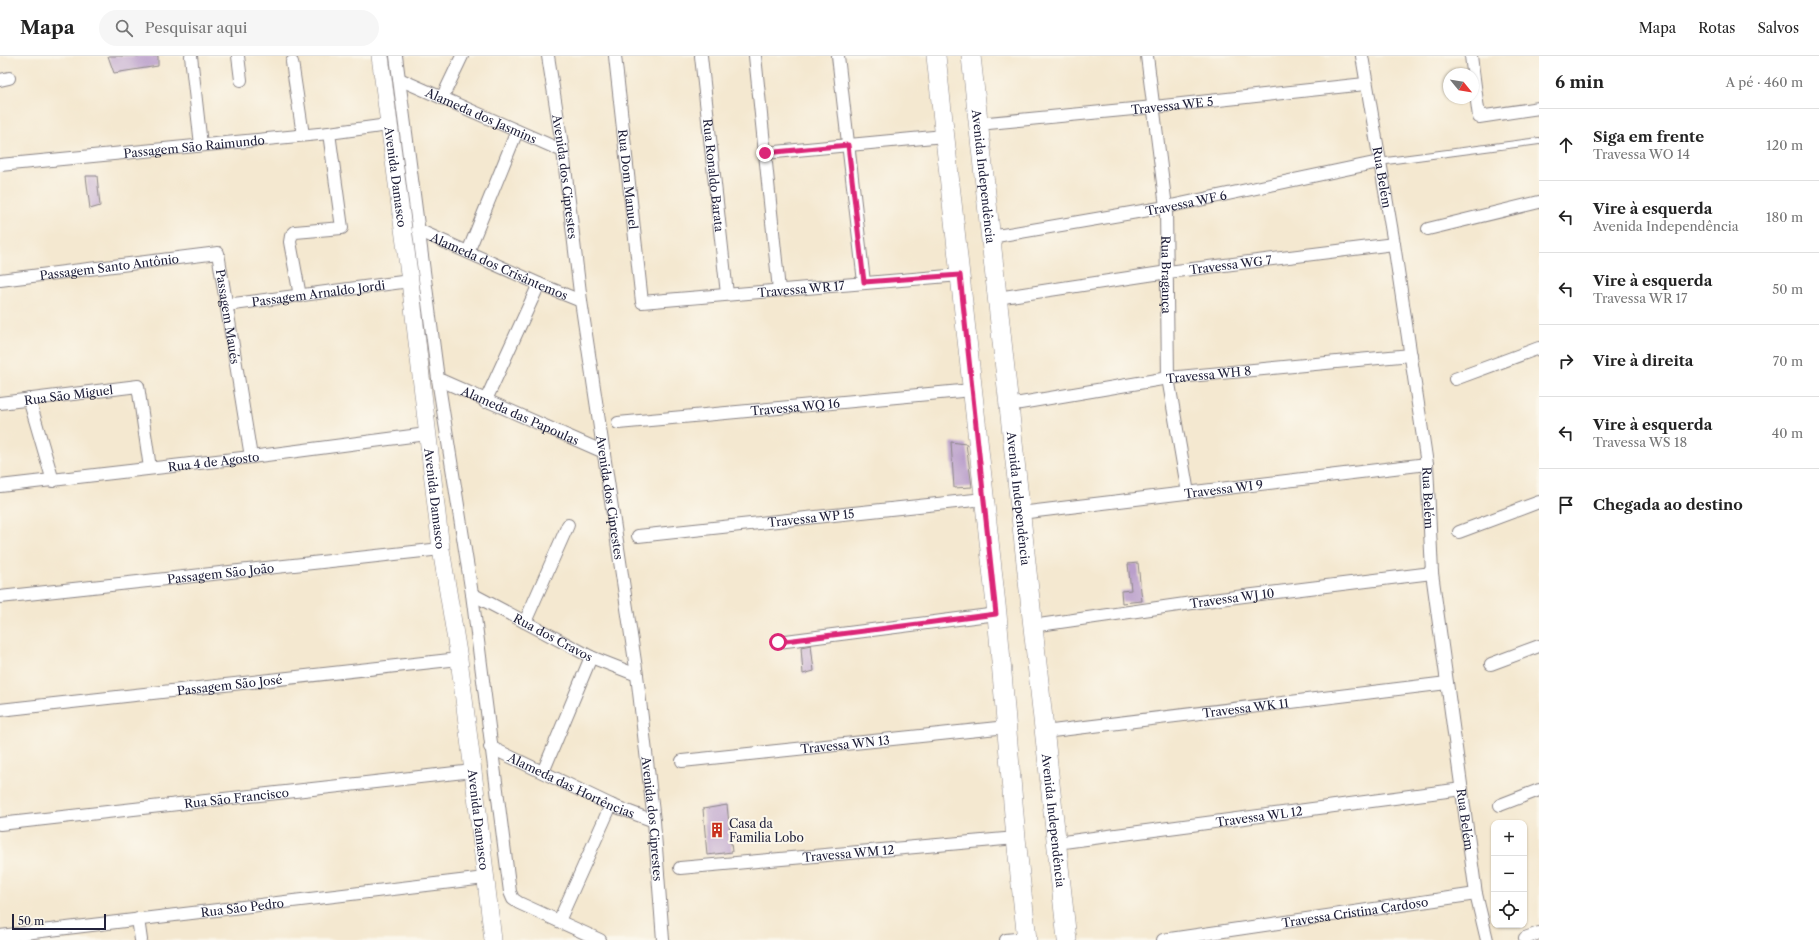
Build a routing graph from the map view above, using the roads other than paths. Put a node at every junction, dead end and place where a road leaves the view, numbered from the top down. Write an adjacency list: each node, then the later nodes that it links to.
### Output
1 (191, 56): 30 (street)
2 (238, 56): 18 (street)
3 (380, 56): 24 (street, Avenida Damasco)
4 (396, 56): 17 (street, Avenida Damasco)
5 (462, 56): 20 (street)
6 (548, 56): 32 (street, Avenida dos Ciprestes)
7 (615, 56): 55 (street, Rua Dom Manuel)
8 (701, 56): 51 (street, Rua Ronaldo Barata)
9 (755, 56): 33 (street)
10 (838, 56): 31 (street)
11 (936, 56): 28 (main road)
12 (971, 56): 23 (main road, Avenida Independência)
13 (1147, 56): 21 (street, Rua Bragança)
14 (1362, 56): 19 (street, Rua Belém)
15 (1471, 56): 22 (street)
16 (292, 62): 27 (street)
17 (399, 79): 20 (street, Alameda dos Jasmins); 39 (street, Avenida Damasco)
18 (240, 80)
19 (1365, 84): 21 (street, Travessa WE 5); 34 (street, Rua Belém)
20 (442, 98): 25 (street, Alameda dos Jasmins)
21 (1154, 108): 23 (street, Travessa WE 5); 37 (street, Rua Bragança)
22 (1539, 108)
23 (978, 124): 40 (main road, Avenida Independência)
24 (388, 125): 26 (street, Passagem São Raimundo); 47 (street, Avenida Damasco)
25 (517, 131): 32 (street, Alameda dos Jasmins); 42 (street)
26 (329, 133): 27 (street, Passagem São Raimundo); 52 (street)
27 (302, 135): 30 (street, Passagem São Raimundo)
28 (944, 136): 31 (street); 45 (main road)
29 (1539, 141): 34 (lane)
30 (201, 145): 35 (street, Passagem São Raimundo)
31 (848, 145): 33 (street); 48 (street)
32 (563, 150): 54 (street, Avenida dos Ciprestes)
33 (765, 153): 50 (street)
34 (1379, 162): 37 (street, Travessa WF 6); 41 (street, Rua Belém)
35 (0, 165)
36 (1539, 202): 38 (street)
37 (1166, 207): 40 (street, Travessa WF 6); 44 (street, Rua Bragança)
38 (1428, 229)
39 (418, 230): 42 (street, Alameda dos Crisântemos); 60 (street, Avenida Damasco)
40 (991, 237): 53 (main road, Avenida Independência)
41 (1394, 244): 44 (street, Travessa WG 7); 58 (street, Rua Belém)
42 (468, 252): 49 (street, Alameda dos Crisântemos)
43 (218, 253): 46 (street, Passagem Santo Antônio); 56 (street, Passagem Maués)
44 (1168, 272): 53 (street, Travessa WG 7); 59 (street, Rua Bragança)
45 (960, 275): 48 (street, Travessa WR 17); 62 (main road)
46 (0, 280)
47 (410, 281): 52 (street, Passagem Arnaldo Jordi); 68 (street, Avenida Damasco)
48 (864, 282): 50 (street, Travessa WR 17)
49 (539, 284): 54 (street, Alameda dos Crisântemos); 64 (street)
50 (779, 290): 51 (street, Travessa WR 17)
51 (727, 294): 55 (street, Travessa WR 17)
52 (300, 296): 56 (street, Passagem Arnaldo Jordi)
53 (997, 298): 66 (main road, Avenida Independência)
54 (581, 301): 69 (street, Avenida dos Ciprestes)
55 (642, 302)
56 (226, 305): 70 (street, Passagem Maués)
57 (1539, 348): 61 (street)
58 (1411, 355): 59 (street, Travessa WH 8); 71 (street, Rua Belém)
59 (1168, 378): 66 (street, Travessa WH 8); 75 (street, Rua Bragança)
60 (438, 379): 64 (street, Alameda das Papoulas); 84 (street, Avenida Damasco)
61 (1455, 379)
62 (972, 390): 67 (street, Travessa WQ 16); 76 (main road)
63 (29, 399): 65 (street, Rua São Miguel); 72 (street, Rua São Miguel); 73 (street)
64 (485, 402): 69 (street, Alameda das Papoulas)
65 (0, 403)
66 (1008, 405): 78 (main road, Avenida Independência)
67 (618, 423)
68 (427, 434): 70 (street, Rua 4 de Agosto); 82 (street, Avenida Damasco)
69 (604, 452): 94 (street, Avenida dos Ciprestes)
70 (251, 457): 72 (street, Rua 4 de Agosto)
71 (1427, 464): 75 (street, Travessa WI 9); 83 (street, Rua Belém)
72 (150, 468): 73 (street, Rua 4 de Agosto)
73 (53, 481): 74 (street, Rua 4 de Agosto)
74 (0, 486)
75 (1188, 493): 78 (street, Travessa WI 9)
76 (984, 499): 81 (street, Travessa WP 15); 86 (main road)
77 (1539, 502): 80 (street)
78 (1020, 513): 88 (main road, Avenida Independência)
79 (568, 525): 87 (street)
80 (1460, 532)
81 (638, 536)
82 (441, 550): 85 (street, Passagem São João); 92 (street, Avenida Damasco)
83 (1432, 573): 88 (street, Travessa WJ 10); 95 (street, Rua Belém)
84 (472, 594): 87 (street, Rua dos Cravos); 99 (street, Avenida Damasco)
85 (0, 597)
86 (996, 614): 89 (street); 97 (main road)
87 (525, 622): 91 (street, Rua dos Cravos)
88 (1032, 626): 98 (main road, Avenida Independência)
89 (778, 642)
90 (1539, 646): 93 (street)
91 (591, 657): 94 (street, Rua dos Cravos); 102 (street)
92 (459, 660): 96 (street, Passagem São José); 101 (street, Avenida Damasco)
93 (1491, 664)
94 (637, 675): 107 (street, Avenida dos Ciprestes)
95 (1447, 683): 98 (street, Travessa WK 11); 103 (street, Rua Belém)
96 (0, 710)
97 (1007, 727): 100 (street, Travessa WN 13); 109 (main road)
98 (1044, 732): 110 (main road, Avenida Independência)
99 (490, 747): 102 (street, Alameda das Hortências); 115 (street, Avenida Damasco)
100 (682, 761)
101 (473, 770): 108 (street, Rua São Francisco); 112 (street, Avenida Damasco)
102 (544, 772): 105 (street, Alameda das Hortências)
103 (1462, 789): 110 (street, Travessa WL 12); 113 (street, Rua Belém)
104 (1539, 790): 106 (street)
105 (611, 805): 107 (street, Alameda das Hortências); 115 (street)
106 (1500, 805)
107 (654, 821): 123 (street, Avenida dos Ciprestes)
108 (0, 824)
109 (1016, 838): 111 (street, Travessa WM 12); 119 (main road)
110 (1056, 843): 125 (main road, Avenida Independência)
111 (680, 868)
112 (485, 878): 114 (street, Rua São Pedro); 121 (street, Avenida Damasco)
113 (1476, 894): 126 (street, Travessa Cristina Cardoso); 127 (street, Rua Belém)
114 (138, 919): 117 (street, Rua São Pedro); 120 (street)
115 (559, 921): 122 (street)
116 (1539, 933): 118 (street)
117 (0, 936)
118 (1525, 938)
119 (1027, 939): 124 (street)
120 (141, 940)
121 (493, 940)
122 (600, 940)
123 (662, 940)
124 (1006, 940)
125 (1067, 940)
126 (1163, 940)
127 (1487, 940)

